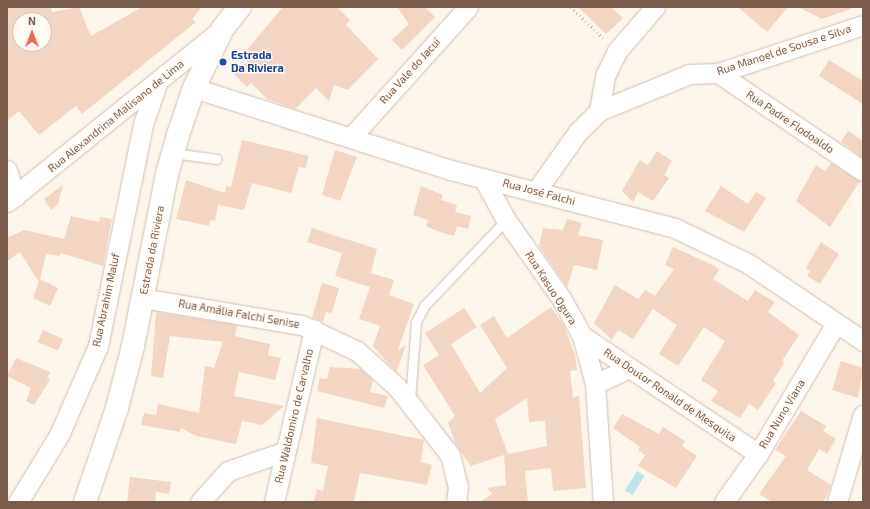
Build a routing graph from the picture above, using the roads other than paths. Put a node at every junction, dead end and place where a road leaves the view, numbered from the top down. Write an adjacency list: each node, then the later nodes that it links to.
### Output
1 (240, 7): 5 (street, Estrada da Riviera)
2 (468, 7): 10 (street, Rua Vale do Jacuí)
3 (655, 7): 9 (street)
4 (863, 25): 6 (street, Rua Manoel de Sousa e Silva)
5 (223, 28): 7 (street, Rua Alexandrina Malisano de Lima); 8 (street, Estrada da Riviera)
6 (718, 73): 9 (street, Rua Manoel de Sousa e Silva); 14 (street, Rua Padre Flodoaldo)
7 (157, 84): 17 (street, Rua Alexandrina Malisano de Lima); 30 (street, Rua Abrahim Maluf)
8 (194, 88): 10 (street, Rua José Falchi); 11 (street, Estrada da Riviera)
9 (599, 111): 16 (street, Rua Manoel de Sousa e Silva)
10 (352, 136): 15 (street, Rua José Falchi)
11 (173, 153): 12 (lane); 19 (street, Estrada da Riviera)
12 (217, 159)
13 (7, 170): 17 (street)
14 (863, 171)
15 (483, 178): 16 (street, Rua José Falchi); 18 (street, Rua Kasuo Ogura)
16 (536, 191): 20 (street, Rua José Falchi)
17 (11, 199)
18 (506, 220): 22 (street, Rua Kasuo Ogura); 26 (lane)
19 (142, 298): 21 (street, Rua Amália Falchi Senise); 31 (street, Estrada da Riviera)
20 (836, 323): 23 (street, Rua José Falchi); 29 (street, Rua Nuno Viana)
21 (314, 330): 26 (street, Rua Amália Falchi Senise); 28 (street, Rua Waldomiro de Carvalho)
22 (582, 336): 24 (street, Rua Doutor Ronald de Mesquita); 25 (street, Rua Kasuo Ogura)
23 (863, 341)
24 (630, 368): 25 (street); 29 (street, Rua Doutor Ronald de Mesquita)
25 (595, 384): 35 (street, Rua Kasuo Ogura)
26 (410, 403): 34 (street, Rua Amália Falchi Senise)
27 (863, 415): 37 (street)
28 (286, 451): 32 (street); 33 (street, Rua Waldomiro de Carvalho)
29 (758, 454): 36 (street, Rua Nuno Viana)
30 (18, 502)
31 (85, 502)
32 (200, 502)
33 (274, 502)
34 (456, 502)
35 (603, 502)
36 (724, 502)
37 (837, 502)

